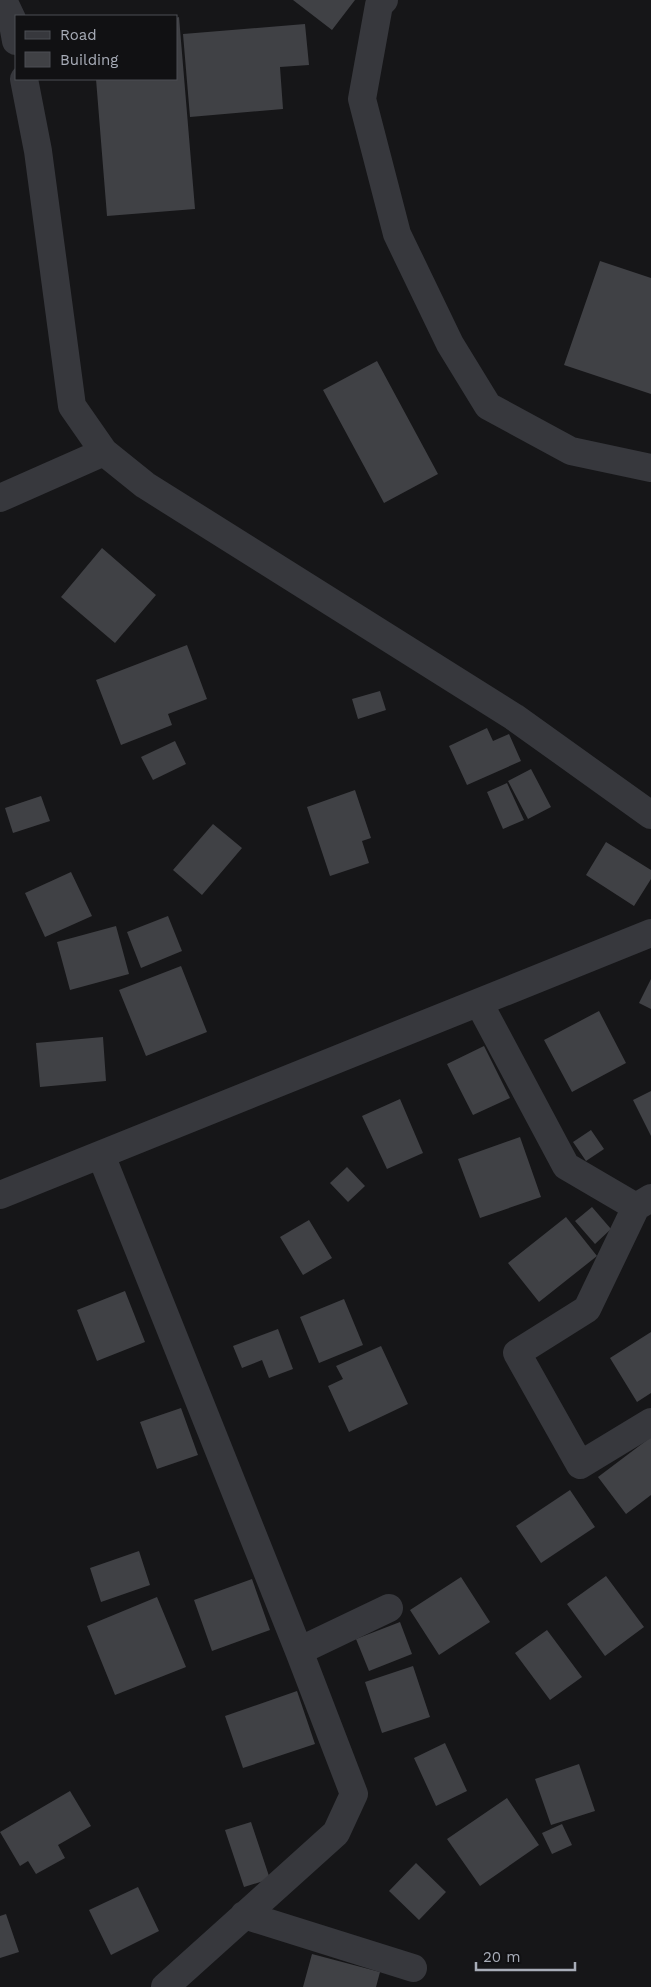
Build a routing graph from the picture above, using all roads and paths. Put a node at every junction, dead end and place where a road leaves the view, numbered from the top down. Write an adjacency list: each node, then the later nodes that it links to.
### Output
1 (3, 0): 3 (street)
2 (384, 0): 6 (street)
3 (15, 36)
4 (24, 80): 5 (street)
5 (104, 452): 7 (street); 8 (street)
6 (651, 468)
7 (0, 498)
8 (651, 815)
9 (651, 934): 10 (street)
10 (479, 1003): 11 (street); 13 (street)
11 (101, 1155): 12 (street); 16 (street)
12 (0, 1195)
13 (644, 1203): 14 (street)
14 (651, 1422)
15 (389, 1608): 16 (street)
16 (299, 1651): 17 (street)
17 (244, 1915): 18 (street); 19 (street)
18 (413, 1968)
19 (165, 1987)

